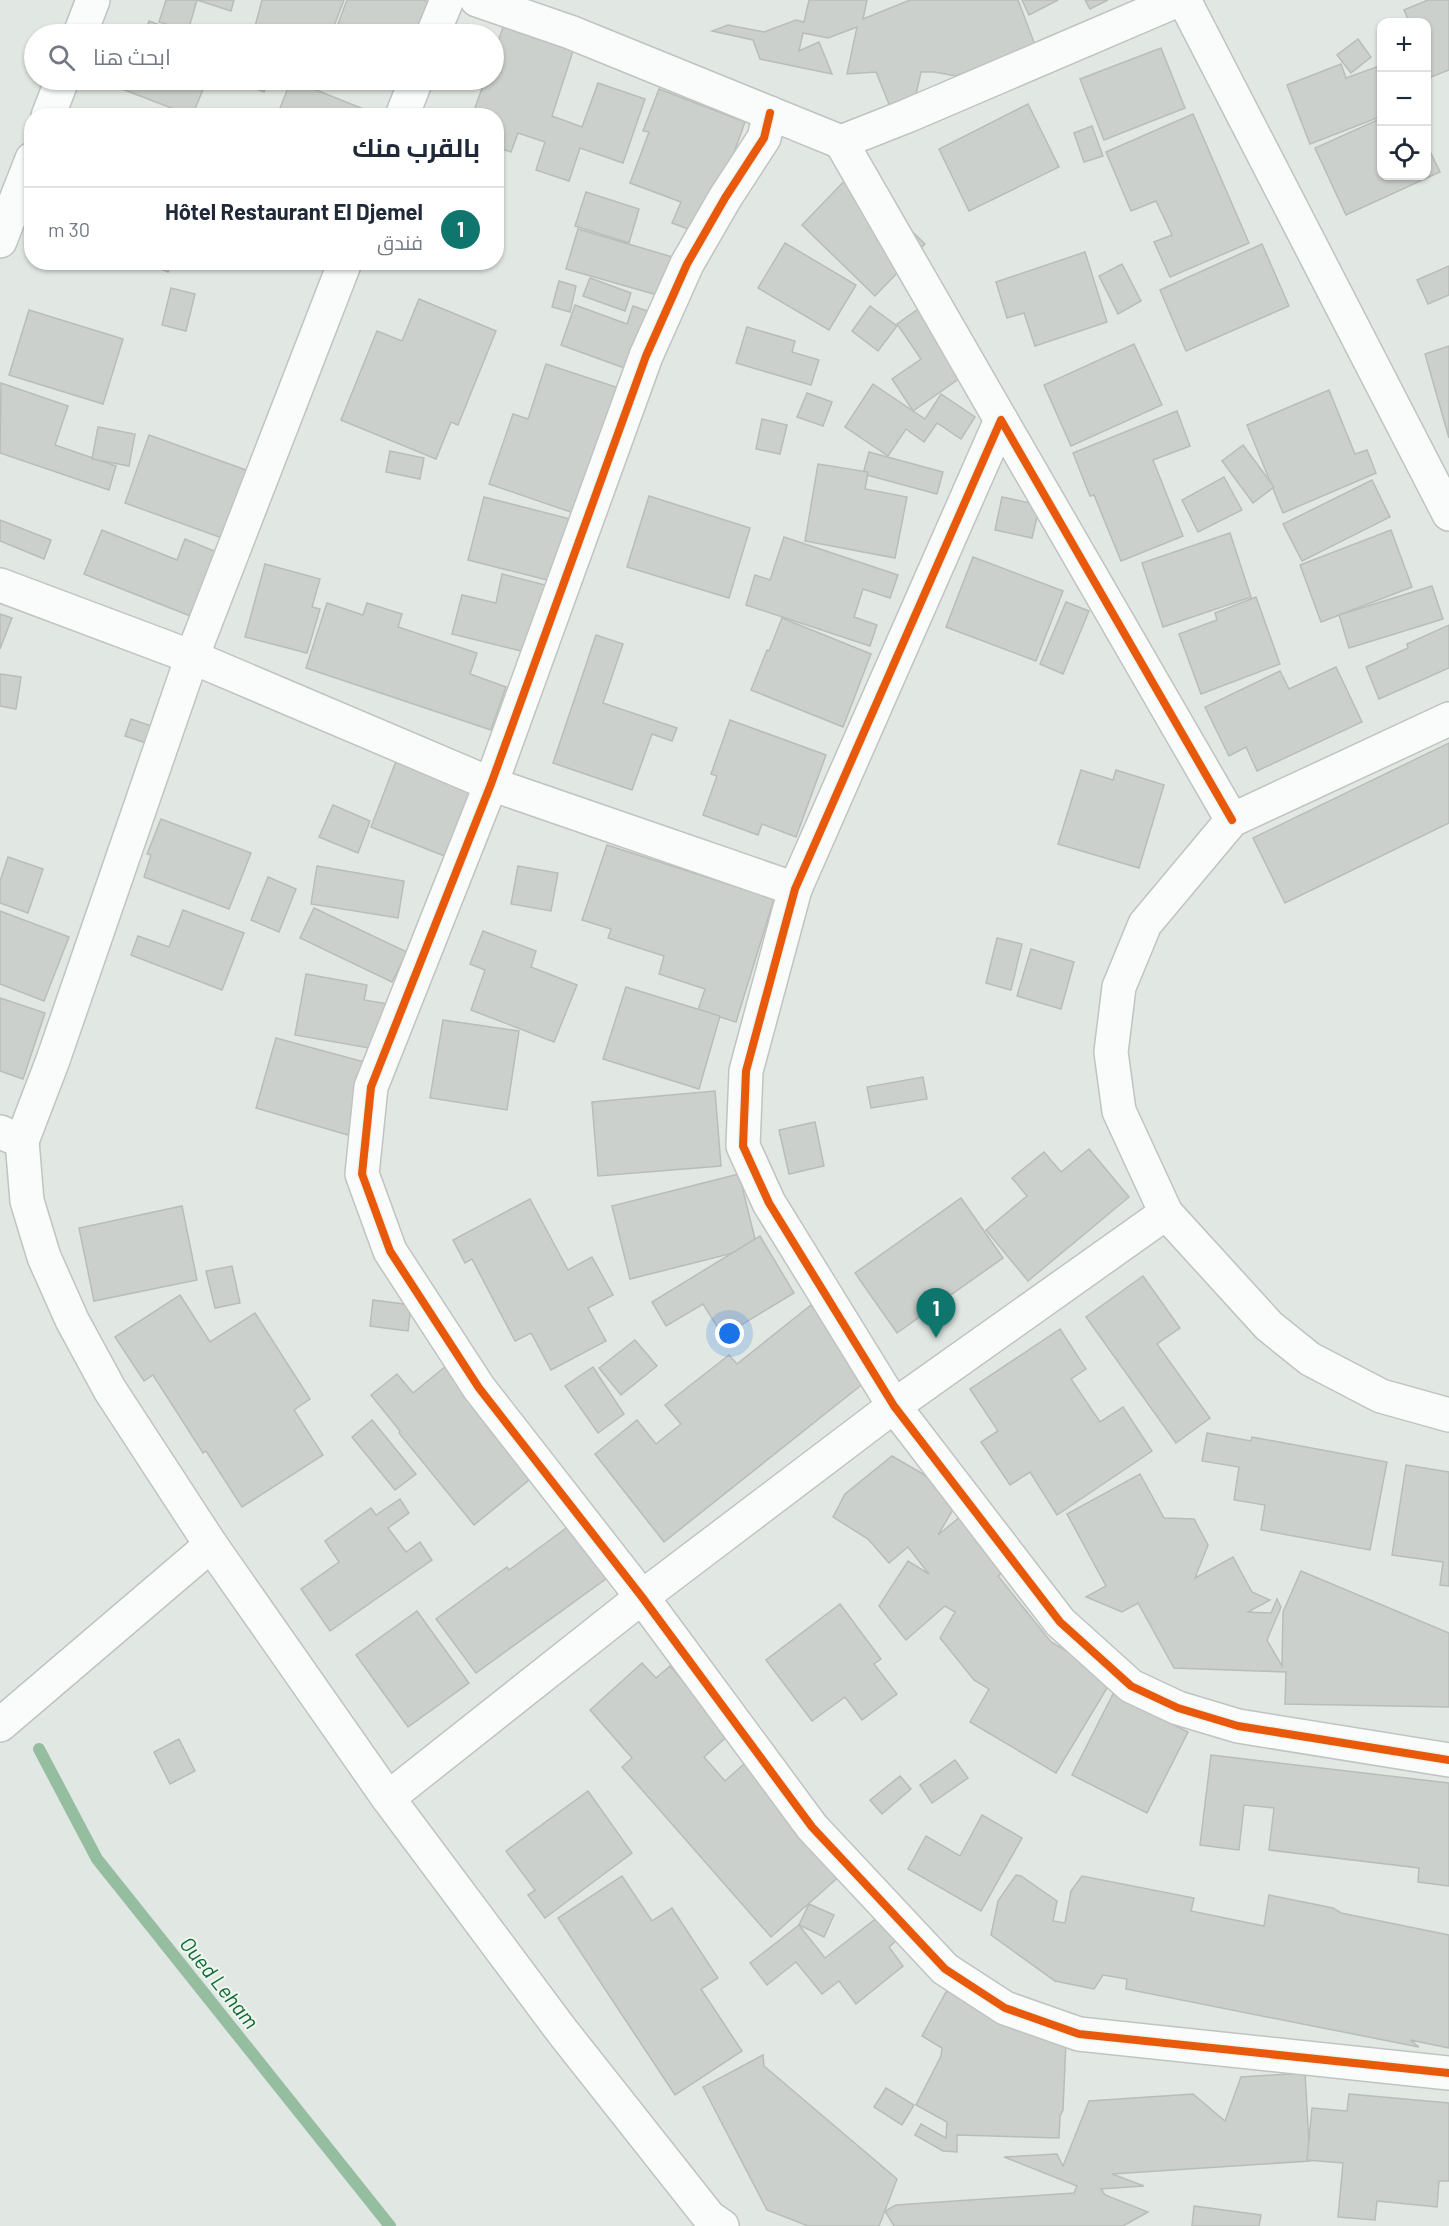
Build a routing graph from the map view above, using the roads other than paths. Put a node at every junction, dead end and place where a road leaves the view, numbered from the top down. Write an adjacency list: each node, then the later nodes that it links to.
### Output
1 (93, 0): 6 (street)
2 (447, 0): 7 (street)
3 (477, 0): 12 (street)
4 (1178, 0): 13 (street)
5 (1184, 0): 18 (street)
6 (84, 24)
7 (437, 24)
8 (58, 90): 10 (street)
9 (412, 90): 11 (street)
10 (51, 108)
11 (405, 108)
12 (770, 113): 13 (street); 22 (street)
13 (841, 142): 17 (street)
14 (24, 180): 15 (street)
15 (0, 241)
16 (342, 270): 20 (street)
17 (1001, 420): 23 (street); 24 (street)
18 (1449, 514)
19 (0, 585): 20 (street)
20 (192, 657): 22 (street); 25 (street)
21 (1449, 719): 23 (street)
22 (491, 784): 24 (street); 30 (street)
23 (1232, 820): 26 (street)
24 (795, 889): 27 (street)
25 (11, 1137): 29 (street)
26 (1166, 1213): 27 (street); 28 (street)
27 (894, 1406): 30 (street); 32 (street)
28 (1449, 1415)
29 (211, 1545): 31 (street); 33 (street)
30 (642, 1597): 33 (street); 34 (street)
31 (0, 1725)
32 (1449, 1760)
33 (388, 1798): 35 (street)
34 (1449, 2073)
35 (722, 2226)

